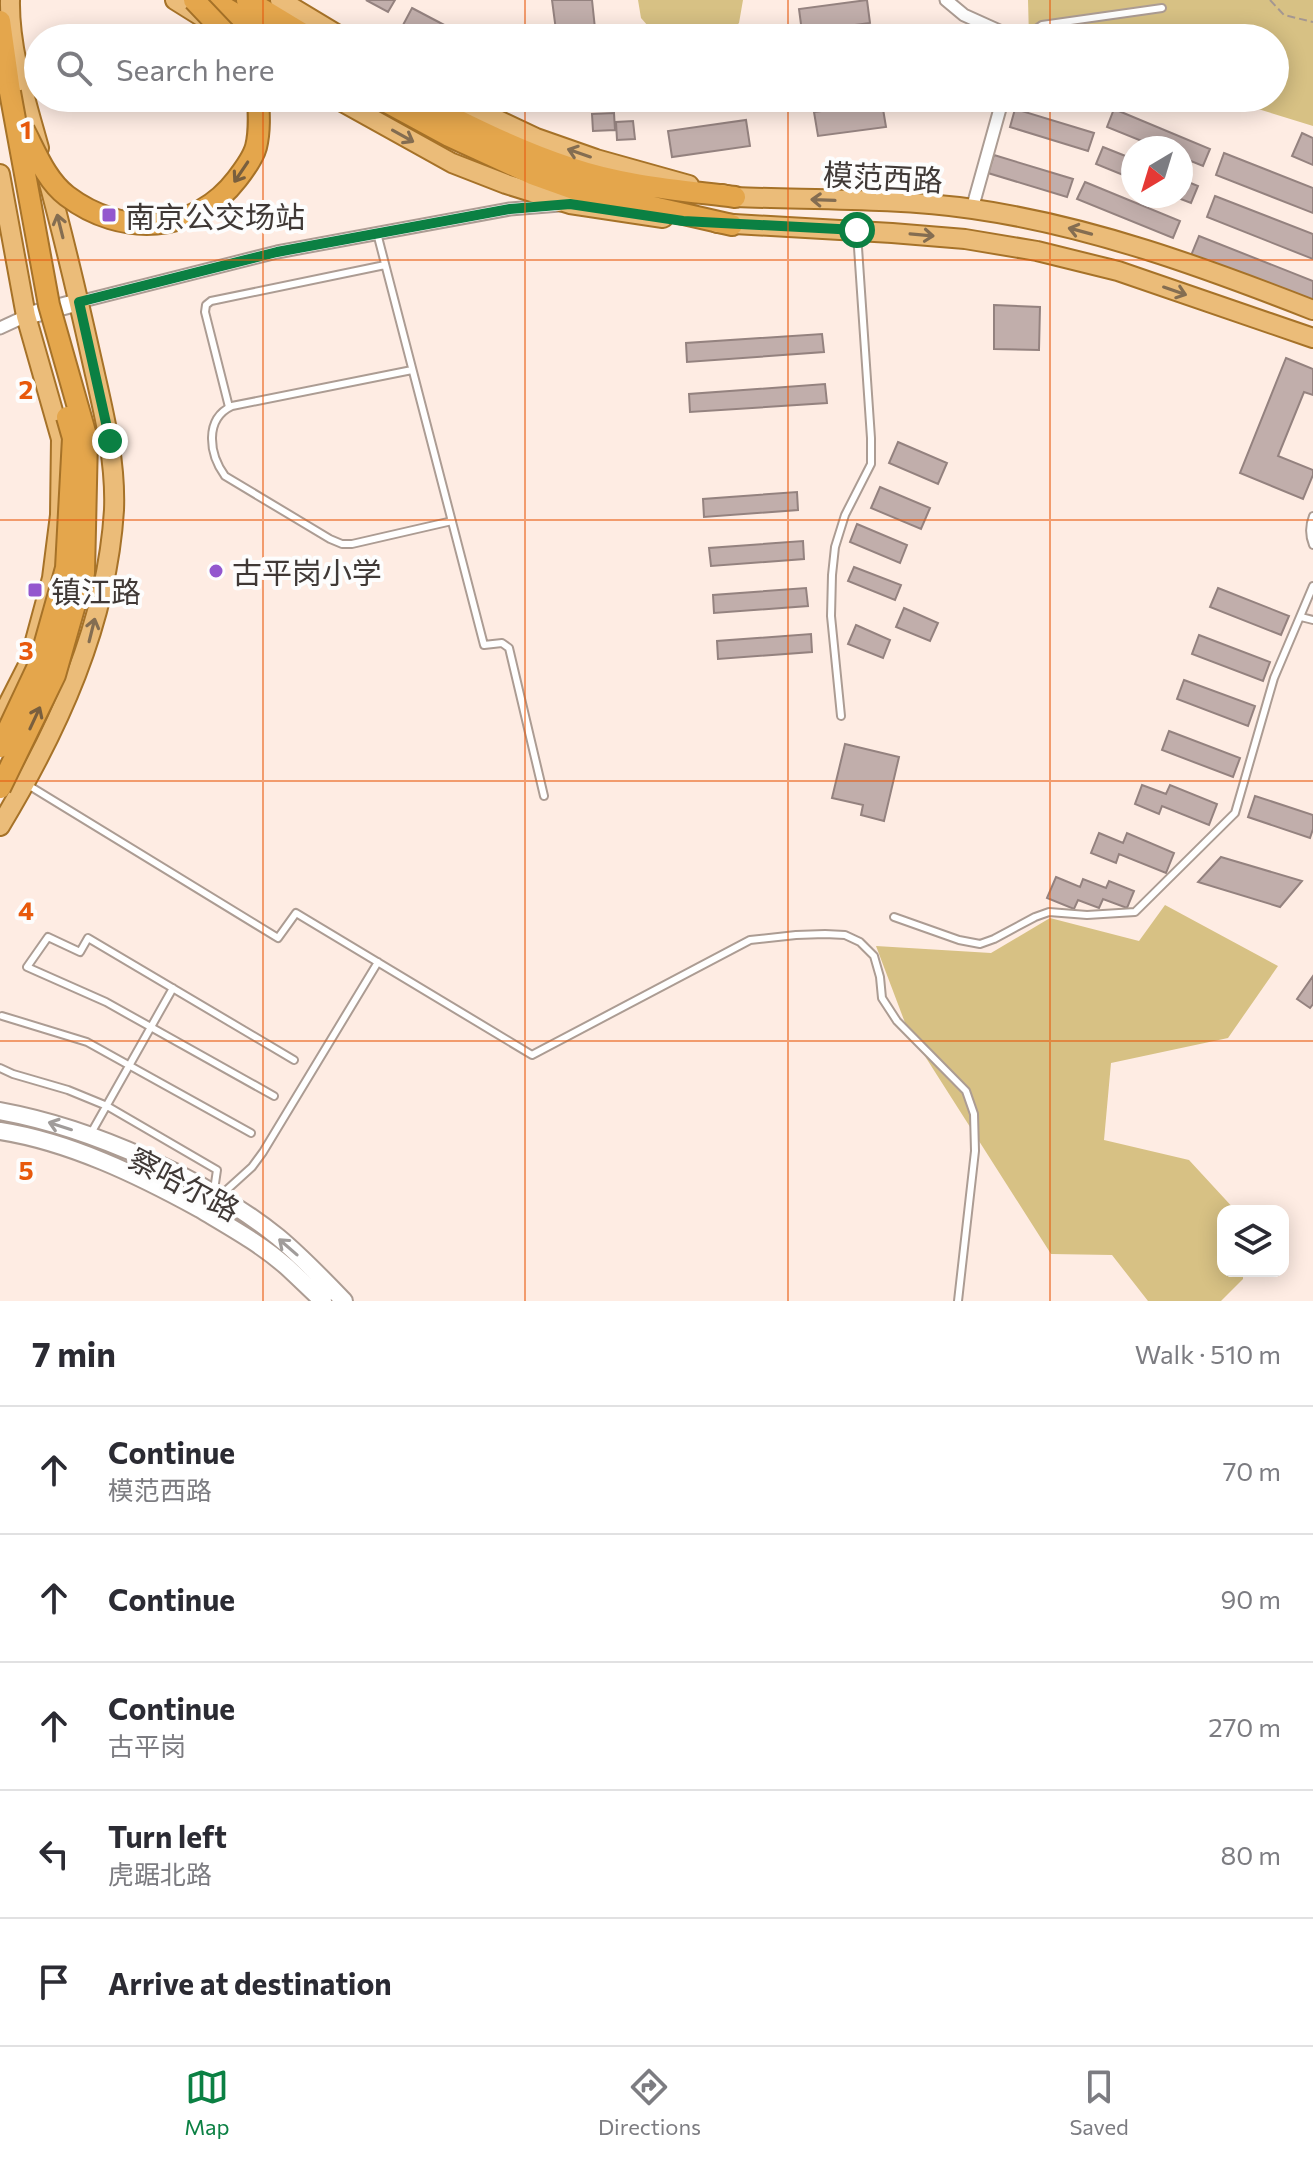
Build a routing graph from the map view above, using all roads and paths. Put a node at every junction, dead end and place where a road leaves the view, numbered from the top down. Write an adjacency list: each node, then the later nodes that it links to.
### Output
1 (175, 0): 11 (main road)
2 (194, 0): 12 (highway, bridge)
3 (212, 0): 13 (highway)
4 (247, 0): 14 (highway)
5 (280, 0): 15 (main road)
6 (946, 0): 16 (street)
7 (1270, 0): 10 (path)
8 (8, 6): 18 (highway); 19 (main road, one-way to 8)
9 (1162, 8): 17 (lane)
10 (1313, 22)
11 (214, 24)
12 (217, 24)
13 (252, 24)
14 (287, 24)
15 (320, 24)
16 (984, 24)
17 (1049, 24)
18 (10, 92): 21 (highway, one-way to 18, bridge); 54 (highway, one-way to 18, bridge)
19 (24, 92)
20 (29, 112): 36 (main road, one-way to 20)
21 (258, 112)
22 (360, 112): 30 (main road, 模范西路, one-way to 30)
23 (405, 112): 32 (highway)
24 (441, 112): 29 (highway)
25 (481, 112): 29 (main road, 模范西路, one-way to 25)
26 (999, 112): 31 (street)
27 (0, 113): 51 (highway, bridge)
28 (0, 174): 38 (main road)
29 (735, 197): 31 (main road, 模范西路, one-way to 29)
30 (570, 204): 32 (main road, 模范西路); 34 (street)
31 (972, 209): 37 (main road, 模范西路, one-way to 31)
32 (732, 225): 33 (main road, 模范西路)
33 (857, 230): 40 (main road, 模范西路, one-way to 40); 49 (lane)
34 (377, 233): 35 (lane); 36 (street)
35 (385, 265): 41 (lane); 42 (lane)
36 (79, 302): 38 (main road); 53 (main road, one-way to 36)
37 (1313, 310)
38 (26, 316): 39 (street); 50 (main road)
39 (0, 328)
40 (1313, 338)
41 (412, 370): 42 (lane); 44 (lane)
42 (229, 407): 44 (lane)
43 (1313, 516): 45 (lane)
44 (452, 521): 55 (lane)
45 (1313, 545)
46 (1313, 586): 47 (lane)
47 (1301, 617): 48 (lane); 57 (lane)
48 (1313, 620)
49 (841, 716)
50 (0, 720)
51 (0, 747)
52 (0, 767): 53 (lane)
53 (26, 784): 56 (main road); 58 (lane)
54 (0, 788)
55 (544, 796)
56 (0, 826)
57 (894, 917)
58 (378, 962): 71 (lane); 74 (lane)
59 (173, 988): 61 (lane); 61 (lane); 62 (lane)
60 (2, 1016): 63 (lane)
61 (151, 1028): 63 (lane); 65 (lane)
62 (294, 1060)
63 (129, 1066): 66 (lane); 69 (lane)
64 (0, 1068): 66 (lane)
65 (274, 1096)
66 (107, 1106): 70 (lane); 71 (lane)
67 (0, 1111): 70 (main road, 察哈尔路, one-way to 67)
68 (0, 1131): 72 (main road, 察哈尔路)
69 (251, 1133)
70 (90, 1135): 71 (main road, 察哈尔路)
71 (216, 1195): 73 (main road, 察哈尔路, one-way to 71)
72 (323, 1301)
73 (344, 1301)
74 (958, 1301)

